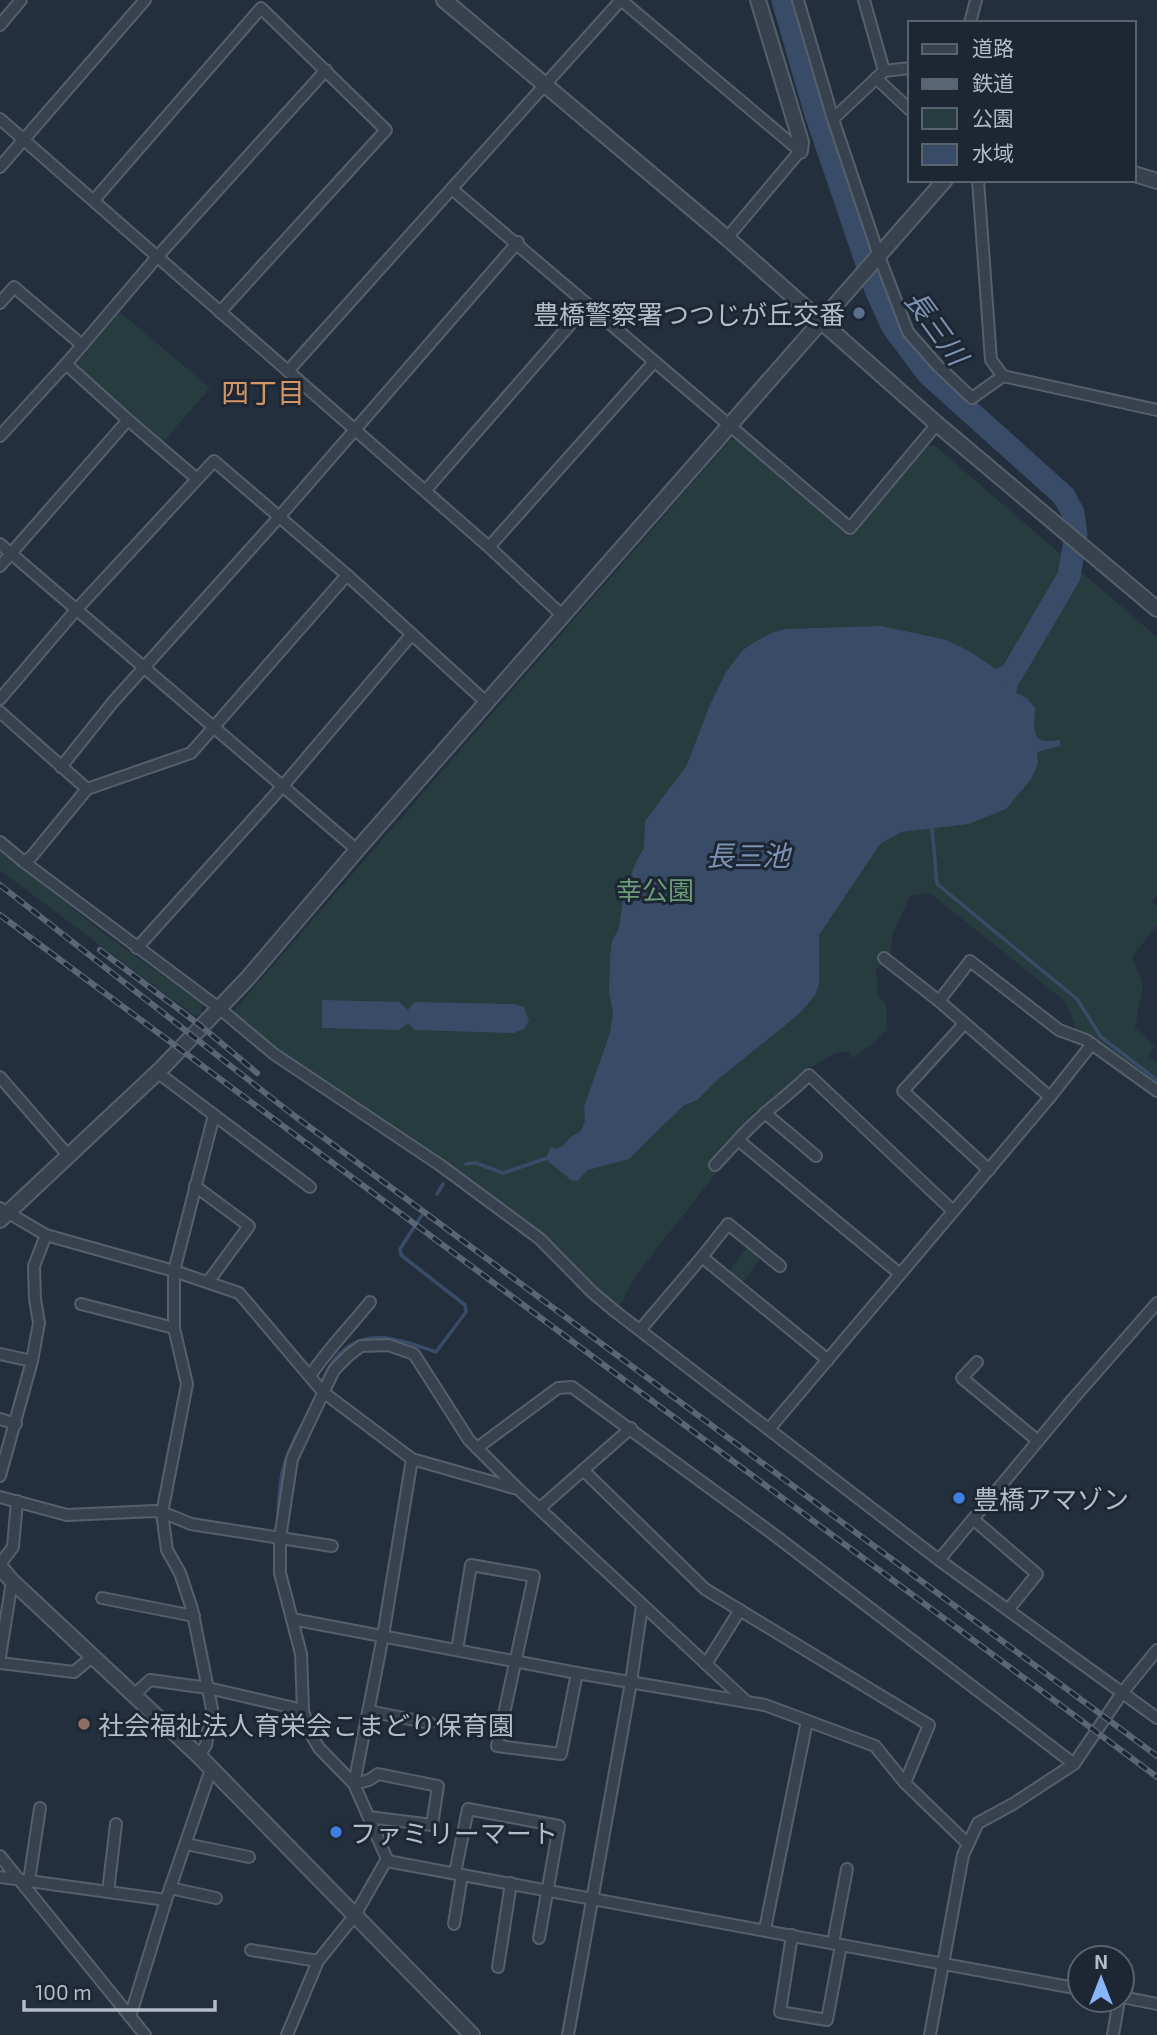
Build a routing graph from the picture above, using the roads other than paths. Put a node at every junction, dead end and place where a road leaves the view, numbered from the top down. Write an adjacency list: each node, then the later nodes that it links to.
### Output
1 (21, 0): 10 (street)
2 (145, 0): 18 (street)
3 (444, 0): 14 (street)
4 (621, 0): 14 (street); 19 (street)
5 (758, 0): 19 (street)
6 (798, 0): 16 (street)
7 (864, 0): 13 (street)
8 (976, 0): 9 (street)
9 (971, 21)
10 (0, 24)
11 (908, 68): 13 (street)
12 (326, 70): 26 (street); 30 (street); 33 (street)
13 (880, 75): 15 (street); 16 (street)
14 (545, 86): 25 (street); 27 (street)
15 (908, 108)
16 (833, 119): 29 (street)
17 (0, 120): 18 (street)
18 (24, 141): 20 (street); 26 (street)
19 (800, 151): 27 (street)
20 (0, 167)
21 (1136, 175): 22 (street)
22 (1157, 181)
23 (943, 182): 29 (street)
24 (978, 182): 39 (street)
25 (453, 190): 28 (street); 38 (street)
26 (94, 200): 30 (street)
27 (727, 238): 34 (street)
28 (518, 242): 32 (street); 44 (street)
29 (879, 256): 34 (street); 39 (street)
30 (157, 257): 33 (street); 35 (street)
31 (0, 303): 35 (street)
32 (588, 304): 36 (street); 47 (street)
33 (220, 312): 38 (street)
34 (821, 322): 42 (street); 43 (street)
35 (82, 345): 37 (street)
36 (654, 362): 43 (street); 50 (street)
37 (66, 364): 41 (street); 45 (street)
38 (288, 371): 44 (street)
39 (1003, 376): 40 (street)
40 (1157, 411)
41 (128, 420): 46 (street); 51 (street)
42 (937, 424): 43 (street); 54 (street)
43 (730, 425): 56 (street)
44 (354, 430): 47 (street); 48 (street)
45 (0, 436)
46 (197, 479): 48 (street); 55 (street)
47 (425, 491): 50 (street)
48 (280, 516): 53 (street); 58 (street)
49 (0, 544): 51 (street)
50 (489, 547): 56 (street)
51 (10, 554): 52 (street); 55 (street)
52 (0, 566)
53 (347, 575): 57 (street); 62 (street)
54 (1157, 609)
55 (76, 610): 58 (street); 59 (street)
56 (563, 616): 60 (street)
57 (412, 634): 60 (street); 64 (street)
58 (145, 668): 62 (street); 63 (street)
59 (0, 699)
60 (487, 703): 67 (street)
61 (0, 712): 63 (street)
62 (212, 727): 64 (street); 65 (street)
63 (61, 767): 65 (street)
64 (282, 787): 67 (street); 69 (street)
65 (87, 789): 68 (street)
66 (0, 842): 68 (street)
67 (357, 850): 72 (street)
68 (24, 862): 69 (street)
69 (137, 948): 72 (street)
70 (884, 958): 71 (street)
71 (939, 1001): 73 (street); 74 (street)
72 (219, 1008): 75 (street); 100 (street)
73 (964, 1024): 78 (street); 85 (street)
74 (1092, 1044): 77 (street); 78 (street)
75 (157, 1072): 80 (street); 82 (street)
76 (0, 1077): 82 (street)
77 (1157, 1091)
78 (1050, 1097): 85 (street)
79 (765, 1113): 81 (street); 83 (street); 88 (street)
80 (214, 1115): 86 (street); 87 (street)
81 (738, 1140): 84 (street); 94 (street)
82 (67, 1154): 89 (street)
83 (816, 1156)
84 (715, 1165)
85 (989, 1170): 88 (street)
86 (195, 1186): 93 (street); 95 (street)
87 (310, 1187)
88 (953, 1211): 94 (street)
89 (2, 1213): 90 (street)
90 (46, 1235): 93 (street); 103 (street)
91 (702, 1257): 92 (street); 100 (street); 102 (street)
92 (780, 1266)
93 (174, 1271): 95 (street); 99 (street)
94 (900, 1274): 102 (street)
95 (208, 1282): 105 (street)
96 (370, 1302): 105 (street)
97 (1157, 1303): 111 (street)
98 (81, 1304): 99 (street)
99 (174, 1328): 120 (street)
100 (640, 1330): 110 (street)
101 (0, 1354): 103 (street)
102 (828, 1360): 110 (street)
103 (32, 1361): 108 (street)
104 (977, 1362): 111 (street)
105 (312, 1379): 106 (street)
106 (323, 1392): 112 (street); 113 (street); 122 (street)
107 (0, 1419): 108 (street)
108 (16, 1424): 115 (street)
109 (631, 1428): 112 (street); 114 (street); 153 (street)
110 (769, 1429): 124 (street)
111 (1038, 1441): 121 (street)
112 (477, 1448): 116 (street)
113 (412, 1460): 116 (street); 133 (street)
114 (583, 1470): 119 (street); 129 (street)
115 (0, 1476)
116 (517, 1488): 119 (street)
117 (0, 1497): 118 (street)
118 (17, 1501): 120 (street); 125 (street)
119 (540, 1508): 128 (street)
120 (162, 1513): 122 (street); 131 (street)
121 (973, 1519): 124 (street); 130 (street)
122 (281, 1538): 123 (street); 132 (street)
123 (331, 1546)
124 (940, 1560): 130 (street)
125 (0, 1565): 126 (street)
126 (12, 1581): 136 (street); 137 (street)
127 (102, 1598): 131 (street)
128 (642, 1606): 140 (street); 142 (street)
129 (740, 1610): 140 (street); 155 (street)
130 (1008, 1610): 144 (street)
131 (194, 1616): 143 (street)
132 (292, 1619): 133 (street); 147 (street)
133 (383, 1636): 134 (street); 148 (street)
134 (457, 1650): 138 (street); 138 (street)
135 (1157, 1650): 144 (street)
136 (0, 1657)
137 (92, 1657): 139 (street); 145 (street)
138 (515, 1661): 141 (street); 141 (street)
139 (0, 1663)
140 (706, 1664): 146 (street)
141 (577, 1673): 142 (street)
142 (631, 1682): 146 (street); 174 (street)
143 (208, 1688): 145 (street); 147 (street); 152 (street)
144 (1122, 1693): 149 (street); 153 (street)
145 (133, 1696): 152 (street)
146 (747, 1702): 150 (street)
147 (303, 1710): 156 (street)
148 (368, 1711): 151 (street); 156 (street)
149 (1157, 1718)
150 (807, 1720): 155 (street); 177 (street)
151 (430, 1723)
152 (199, 1756): 154 (street)
153 (1074, 1764): 161 (street)
154 (211, 1769): 160 (street); 175 (street)
155 (905, 1783): 161 (street)
156 (354, 1784): 158 (street); 158 (street)
157 (40, 1808): 168 (street)
158 (369, 1817): 164 (street)
159 (116, 1824): 171 (street)
160 (186, 1844): 163 (street); 172 (street)
161 (968, 1844): 183 (street)
162 (0, 1856): 168 (street)
163 (249, 1857)
164 (387, 1859): 166 (street); 175 (street)
165 (847, 1869): 180 (street)
166 (459, 1874): 169 (street); 170 (street); 176 (street)
167 (0, 1877): 168 (street)
168 (24, 1880): 171 (street); 189 (street)
169 (511, 1883): 170 (street); 184 (street)
170 (548, 1890): 174 (street); 179 (street)
171 (108, 1892): 172 (street)
172 (168, 1894): 173 (street); 189 (street)
173 (216, 1898)
174 (591, 1898): 177 (street); 193 (street)
175 (355, 1915): 182 (street); 192 (street)
176 (454, 1924)
177 (765, 1929): 178 (street)
178 (792, 1935): 180 (street); 180 (street)
179 (539, 1938)
180 (837, 1944): 183 (street)
181 (251, 1950): 182 (street)
182 (318, 1961): 191 (street)
183 (942, 1963): 185 (street); 194 (street)
184 (498, 1967)
185 (1066, 1986)
186 (1136, 2001): 187 (street)
187 (1157, 2004)
188 (1117, 2014): 195 (street)
189 (131, 2017): 190 (street)
190 (145, 2035)
191 (287, 2035)
192 (472, 2035)
193 (568, 2035)
194 (930, 2035)
195 (1113, 2035)

